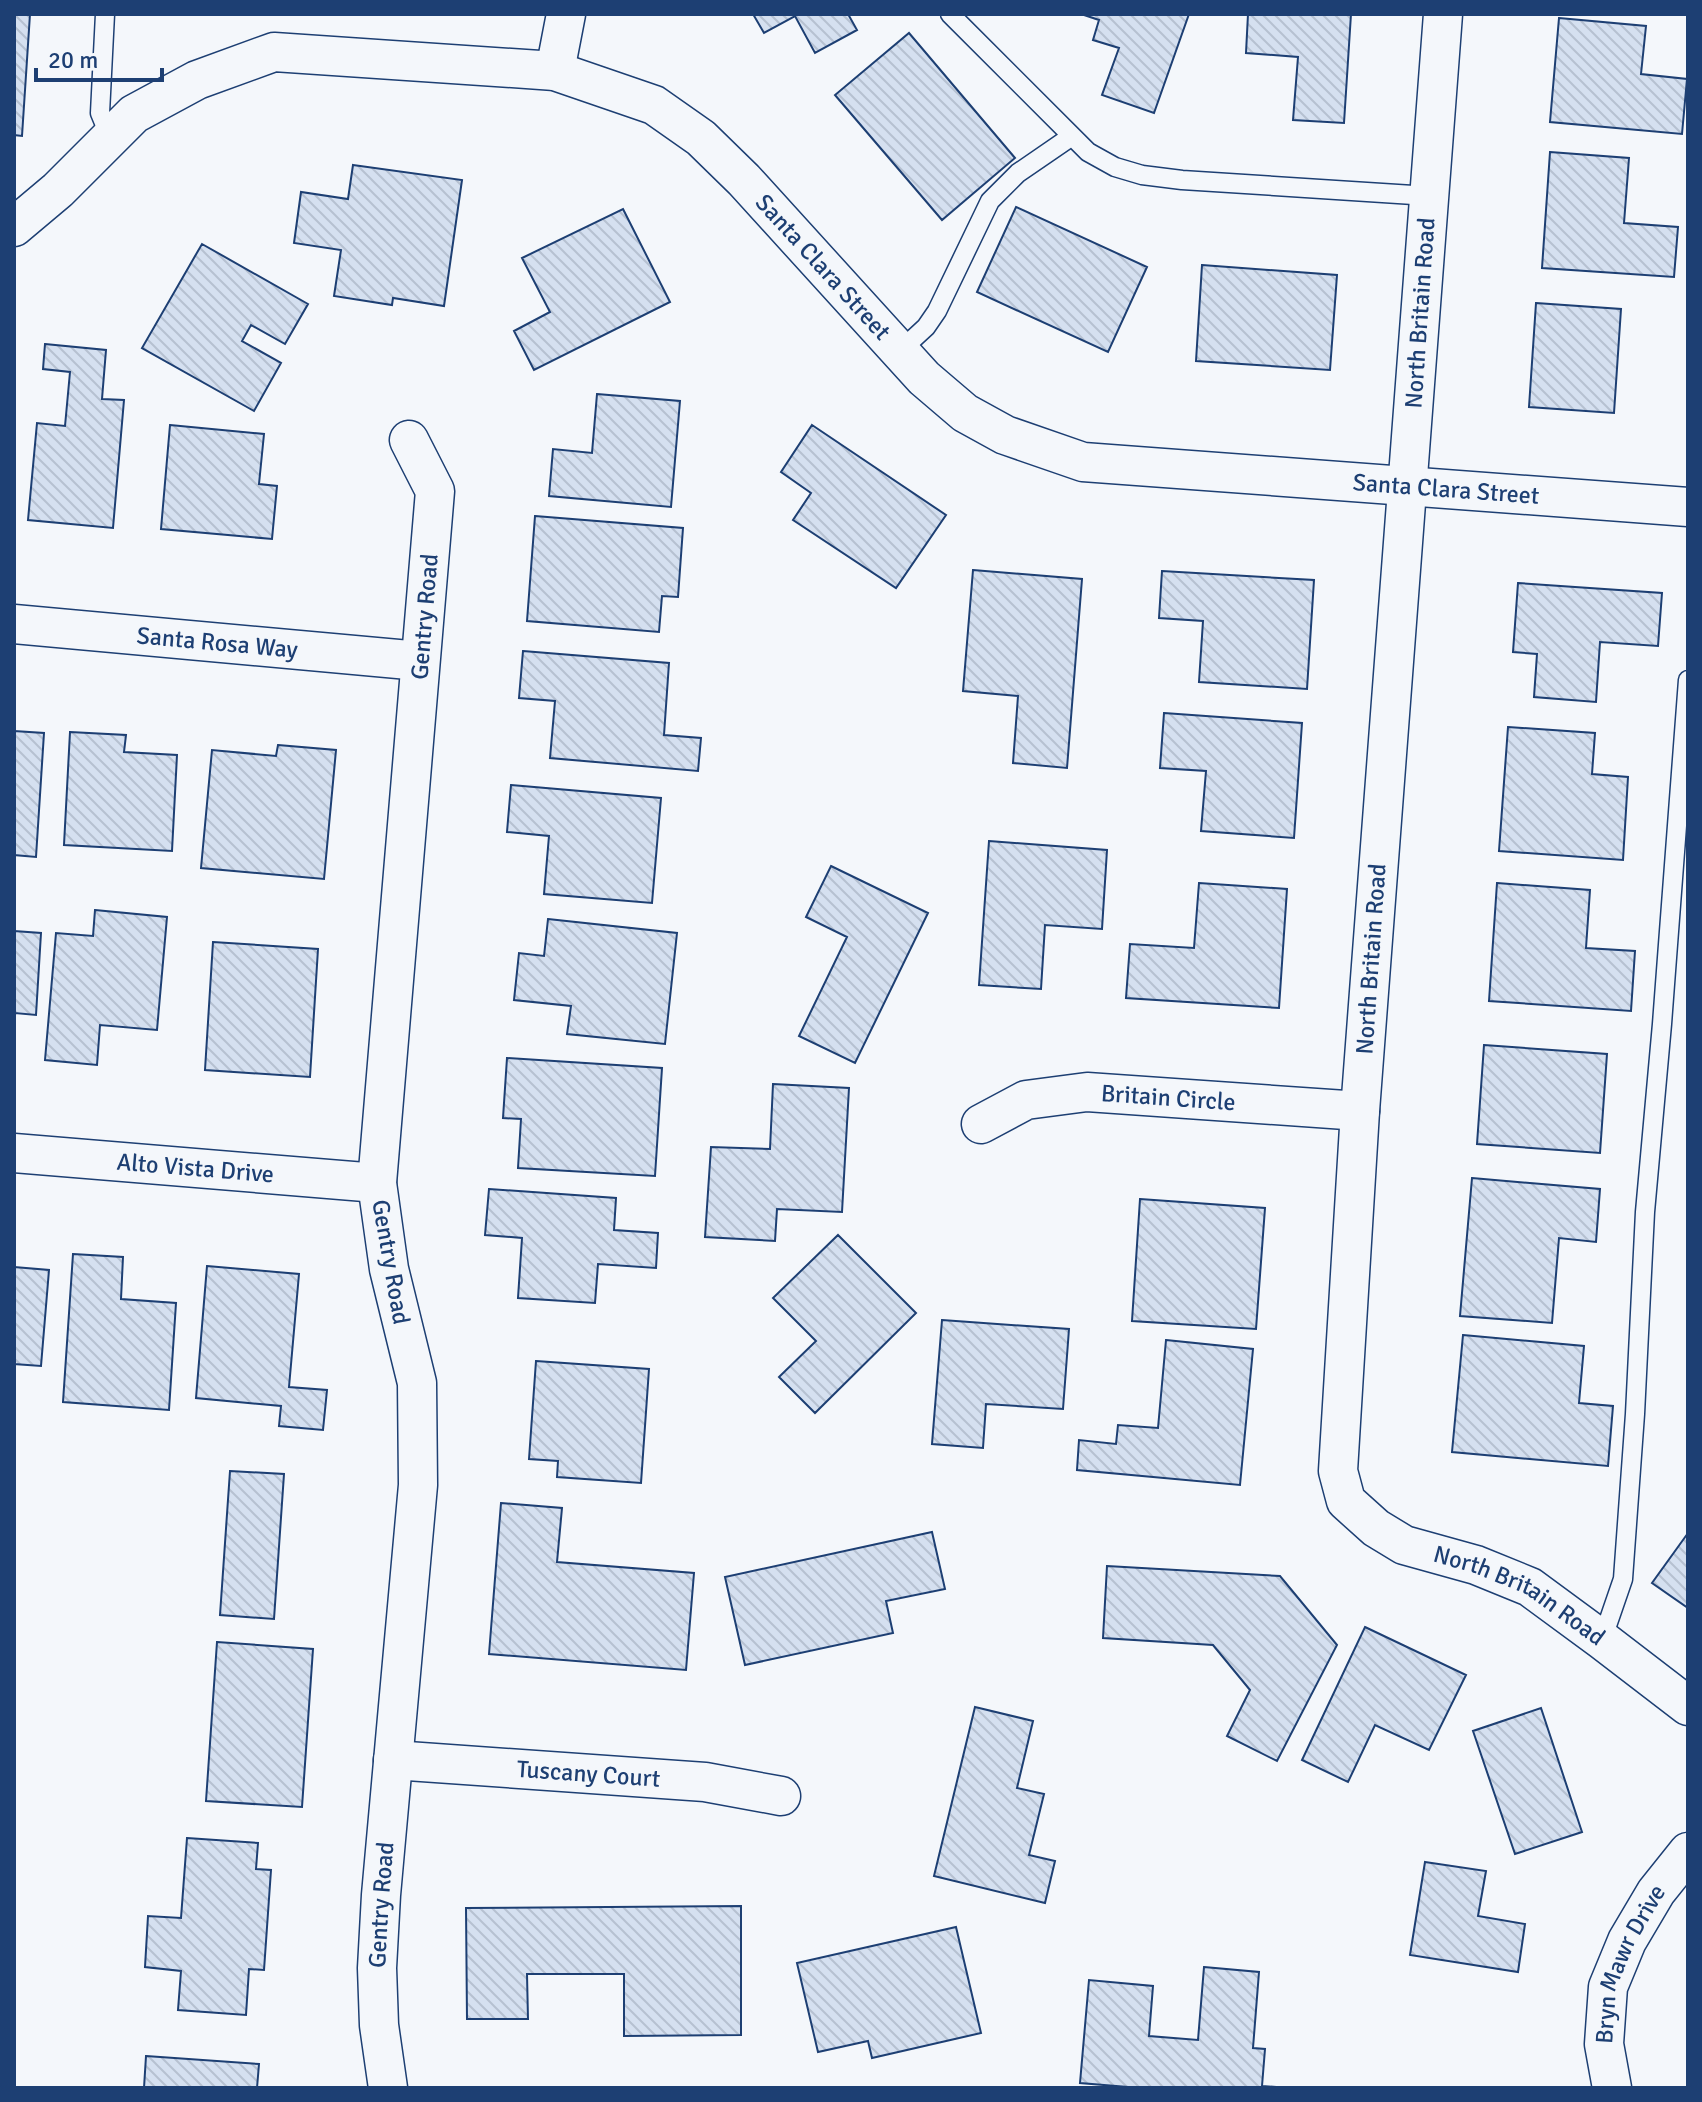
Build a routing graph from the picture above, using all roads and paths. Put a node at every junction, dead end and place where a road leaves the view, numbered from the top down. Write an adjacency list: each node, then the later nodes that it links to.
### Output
1 (105, 14): 7 (lane)
2 (566, 14): 5 (street)
3 (950, 14): 6 (lane)
4 (1443, 14): 8 (street, North Britain Road)
5 (555, 71): 7 (street, Santa Clara Street); 10 (street, Santa Clara Street)
6 (1072, 136): 8 (lane); 10 (lane)
7 (110, 137): 9 (street, Santa Clara Street)
8 (1429, 196): 12 (street, North Britain Road)
9 (14, 227)
10 (900, 351): 12 (street, Santa Clara Street)
11 (409, 440): 15 (street, Gentry Road)
12 (1407, 486): 13 (street, Santa Clara Street); 17 (street, North Britain Road)
13 (1688, 507)
14 (14, 624): 15 (street, Santa Rosa Way)
15 (420, 661): 20 (street, Gentry Road)
16 (1688, 680): 21 (lane)
17 (1360, 1111): 18 (street, Britain Circle); 21 (street, North Britain Road)
18 (981, 1124)
19 (14, 1153): 20 (street, Alto Vista Drive)
20 (377, 1183): 23 (street, Gentry Road)
21 (1602, 1640): 22 (street, North Britain Road)
22 (1688, 1706)
23 (393, 1760): 24 (street, Tuscany Court); 26 (street, Gentry Road)
24 (781, 1796)
25 (1688, 1852): 27 (street, Bryn Mawr Drive)
26 (388, 2088)
27 (1612, 2088)

